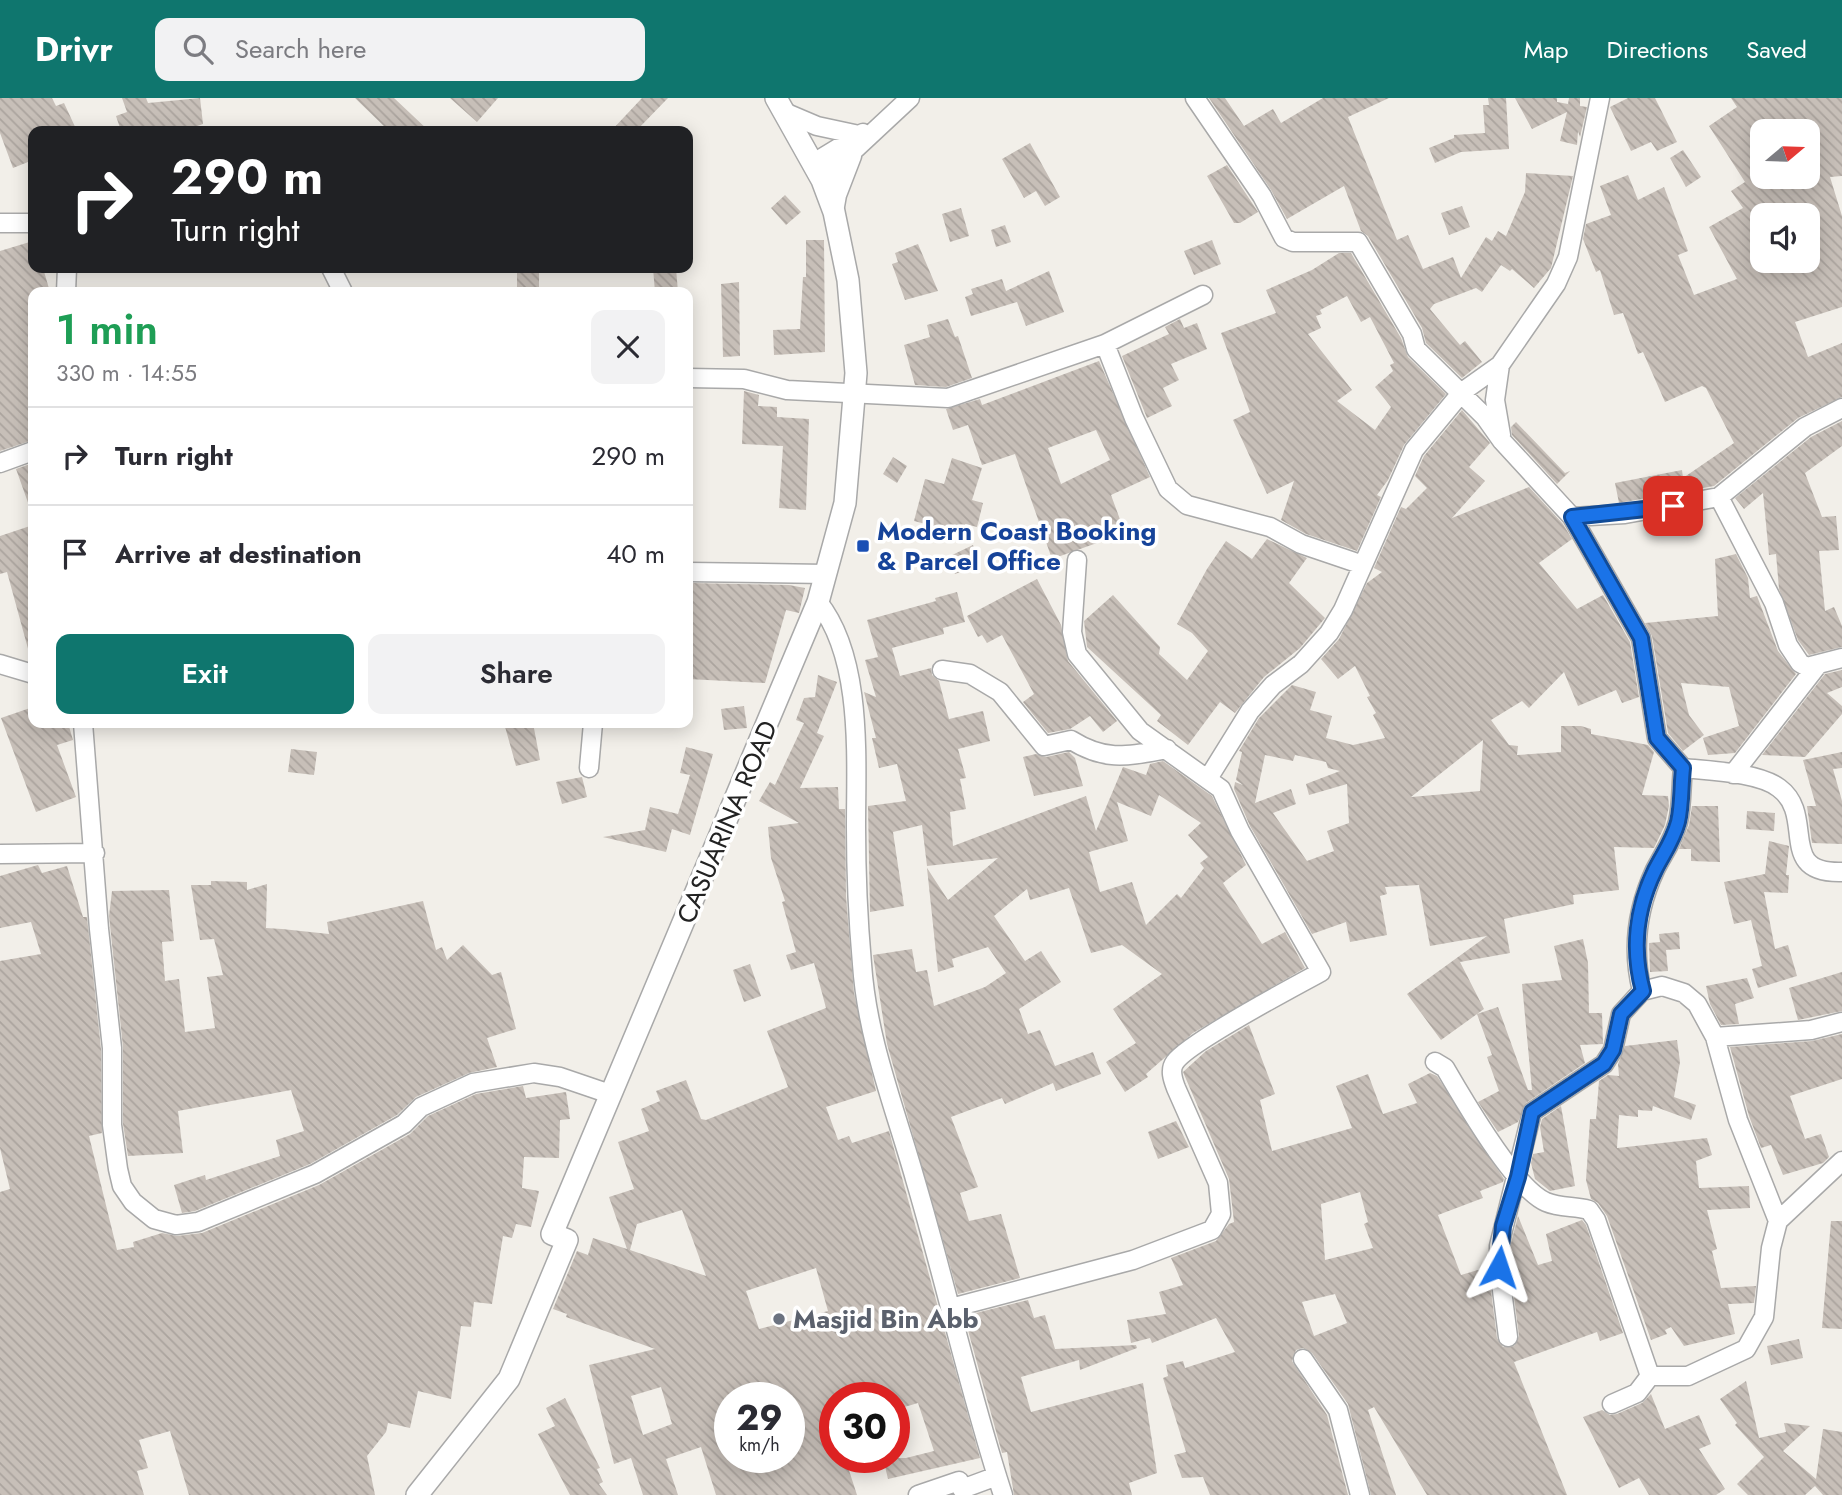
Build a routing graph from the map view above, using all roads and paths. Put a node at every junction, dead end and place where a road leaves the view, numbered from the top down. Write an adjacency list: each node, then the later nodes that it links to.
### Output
1 (909, 98): 5 (street)
2 (1195, 98): 16 (street)
3 (1602, 100): 13 (street)
4 (780, 105): 5 (street); 7 (street, CASUARINA ROAD)
5 (867, 131): 6 (street); 7 (street)
6 (853, 153): 7 (street); 8 (street)
7 (817, 172): 8 (street, CASUARINA ROAD)
8 (834, 212): 15 (street, CASUARINA ROAD)
9 (0, 223): 10 (street)
10 (28, 223)
11 (1203, 295): 12 (street)
12 (1105, 344): 15 (street); 24 (street)
13 (1500, 365): 16 (street); 18 (street)
14 (693, 378): 15 (street)
15 (855, 391): 26 (street, CASUARINA ROAD)
16 (1462, 392): 18 (street); 24 (street)
17 (1842, 408): 21 (street)
18 (1502, 441): 22 (street)
19 (28, 453): 20 (street)
20 (0, 464)
21 (1719, 497): 22 (street); 30 (street)
22 (1572, 517): 37 (street)
23 (1077, 559): 35 (street)
24 (1363, 565): 39 (street)
25 (693, 572): 26 (street)
26 (826, 574): 27 (street, CASUARINA ROAD)
27 (818, 602): 47 (street, CASUARINA ROAD); 51 (street)
28 (1842, 658): 30 (street)
29 (0, 664): 32 (street)
30 (1817, 666): 38 (street)
31 (942, 670): 35 (street)
32 (28, 672)
33 (83, 728): 40 (street)
34 (593, 728): 36 (street)
35 (1167, 749): 39 (street)
36 (589, 768)
37 (1683, 768): 38 (street); 43 (street)
38 (1733, 774): 42 (street)
39 (1209, 777): 51 (street)
40 (95, 853): 41 (street); 47 (street)
41 (0, 854)
42 (1842, 872)
43 (1643, 991): 45 (street); 49 (street)
44 (1842, 1022): 45 (street)
45 (1715, 1037): 50 (street)
46 (1435, 1062): 49 (street)
47 (610, 1094): 57 (street, CASUARINA ROAD)
48 (1842, 1161): 50 (street)
49 (1518, 1177): 52 (street); 54 (street)
50 (1778, 1221): 54 (street)
51 (951, 1308): 56 (street)
52 (1508, 1337)
53 (1303, 1359): 60 (street)
54 (1650, 1376): 55 (street)
55 (1612, 1404)
56 (997, 1476): 58 (street); 59 (street)
57 (417, 1495)
58 (918, 1495)
59 (1003, 1495)
60 (1360, 1495)

